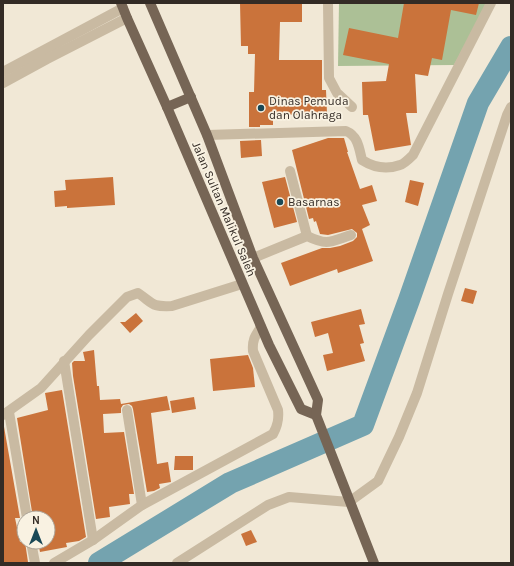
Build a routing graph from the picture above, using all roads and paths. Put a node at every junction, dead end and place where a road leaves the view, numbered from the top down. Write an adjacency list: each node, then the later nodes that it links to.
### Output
1 (150, 3): 8 (main road, Jalan Sultan Malikul Saleh)
2 (328, 3): 10 (street)
3 (491, 3): 12 (street)
4 (122, 5): 5 (main road, Jalan Sultan Malikul Saleh); 6 (street)
5 (127, 18): 7 (street); 9 (main road, Jalan Sultan Malikul Saleh)
6 (3, 72)
7 (3, 83)
8 (191, 97): 9 (main road); 12 (main road, Jalan Sultan Malikul Saleh)
9 (168, 107): 17 (main road, Jalan Sultan Malikul Saleh)
10 (352, 107)
11 (511, 107): 23 (street)
12 (207, 134): 16 (main road, Jalan Sultan Malikul Saleh)
13 (290, 170): 15 (street)
14 (351, 235): 15 (street)
15 (307, 236): 16 (street)
16 (253, 258): 22 (main road, Jalan Sultan Malikul Saleh)
17 (242, 284): 18 (main road, Jalan Sultan Malikul Saleh); 19 (street)
18 (261, 327): 22 (main road, Jalan Sultan Malikul Saleh); 24 (street)
19 (64, 361): 21 (street); 26 (street)
20 (128, 410): 24 (street)
21 (6, 414): 25 (street)
22 (317, 419): 23 (main road, Jalan Sultan Malikul Saleh)
23 (349, 502): 30 (street); 31 (main road, Jalan Sultan Malikul Saleh)
24 (142, 505): 26 (street)
25 (25, 510)
26 (93, 540): 29 (street)
27 (33, 550): 28 (street)
28 (35, 563)
29 (54, 563)
30 (177, 563)
31 (374, 563)

